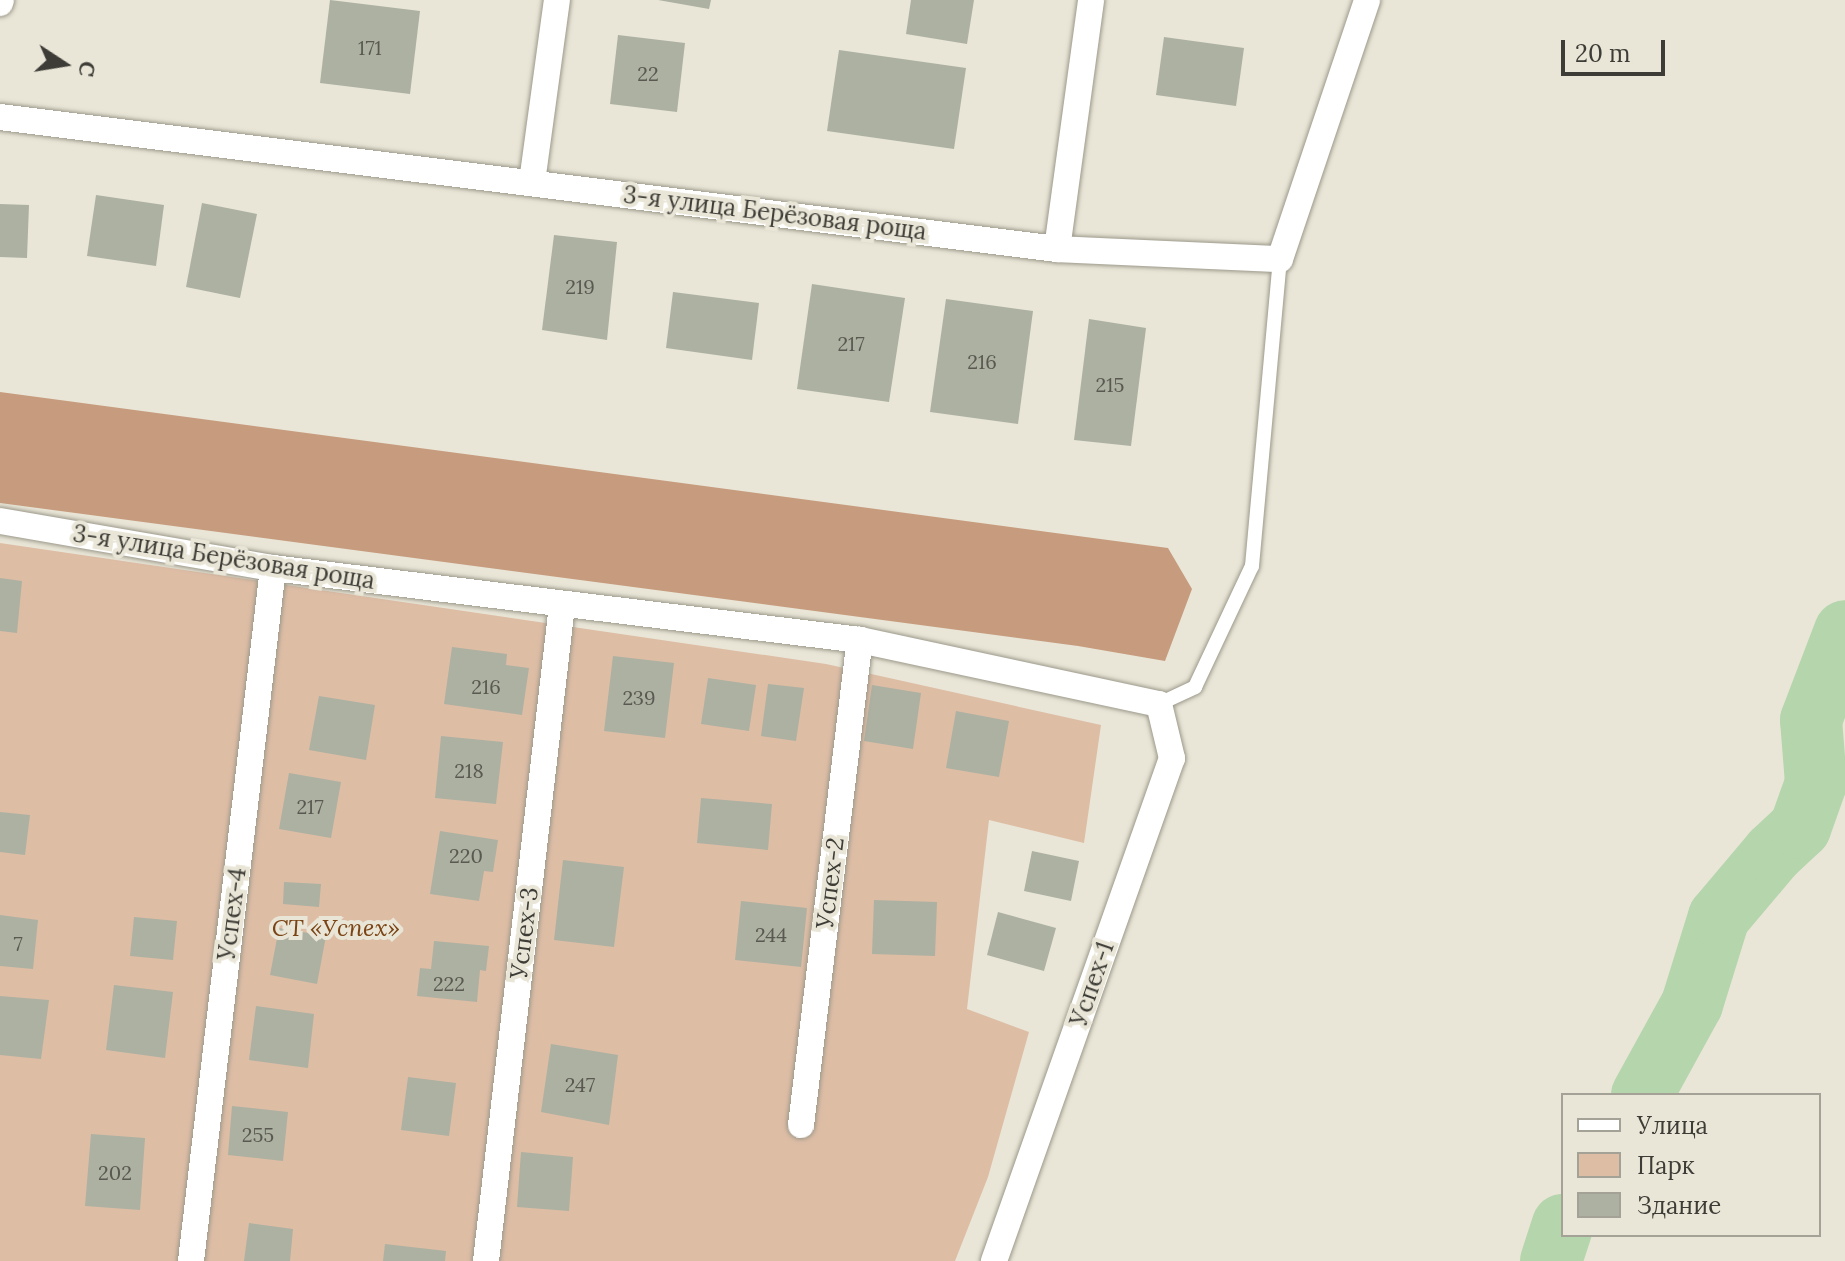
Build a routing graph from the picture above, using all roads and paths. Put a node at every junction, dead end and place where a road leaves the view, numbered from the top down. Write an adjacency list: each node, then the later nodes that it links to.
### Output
1 (557, 0): 5 (street)
2 (1091, 0): 6 (street)
3 (1367, 0): 7 (street)
4 (0, 117): 5 (street, 3-я улица Берёзовая роща)
5 (532, 182): 6 (street, 3-я улица Берёзовая роща)
6 (1057, 249): 7 (street, 3-я улица Берёзовая роща)
7 (1280, 259): 12 (lane)
8 (0, 521): 9 (street, 3-я улица Берёзовая роща)
9 (273, 568): 10 (street, 3-я улица Берёзовая роща); 14 (street, Успех-4)
10 (562, 605): 11 (street, 3-я улица Берёзовая роща); 15 (street, Успех-3)
11 (860, 640): 12 (street, 3-я улица Берёзовая роща); 13 (street, Успех-2)
12 (1159, 704): 16 (street, Успех-1)
13 (801, 1125)
14 (191, 1261)
15 (486, 1261)
16 (994, 1261)

